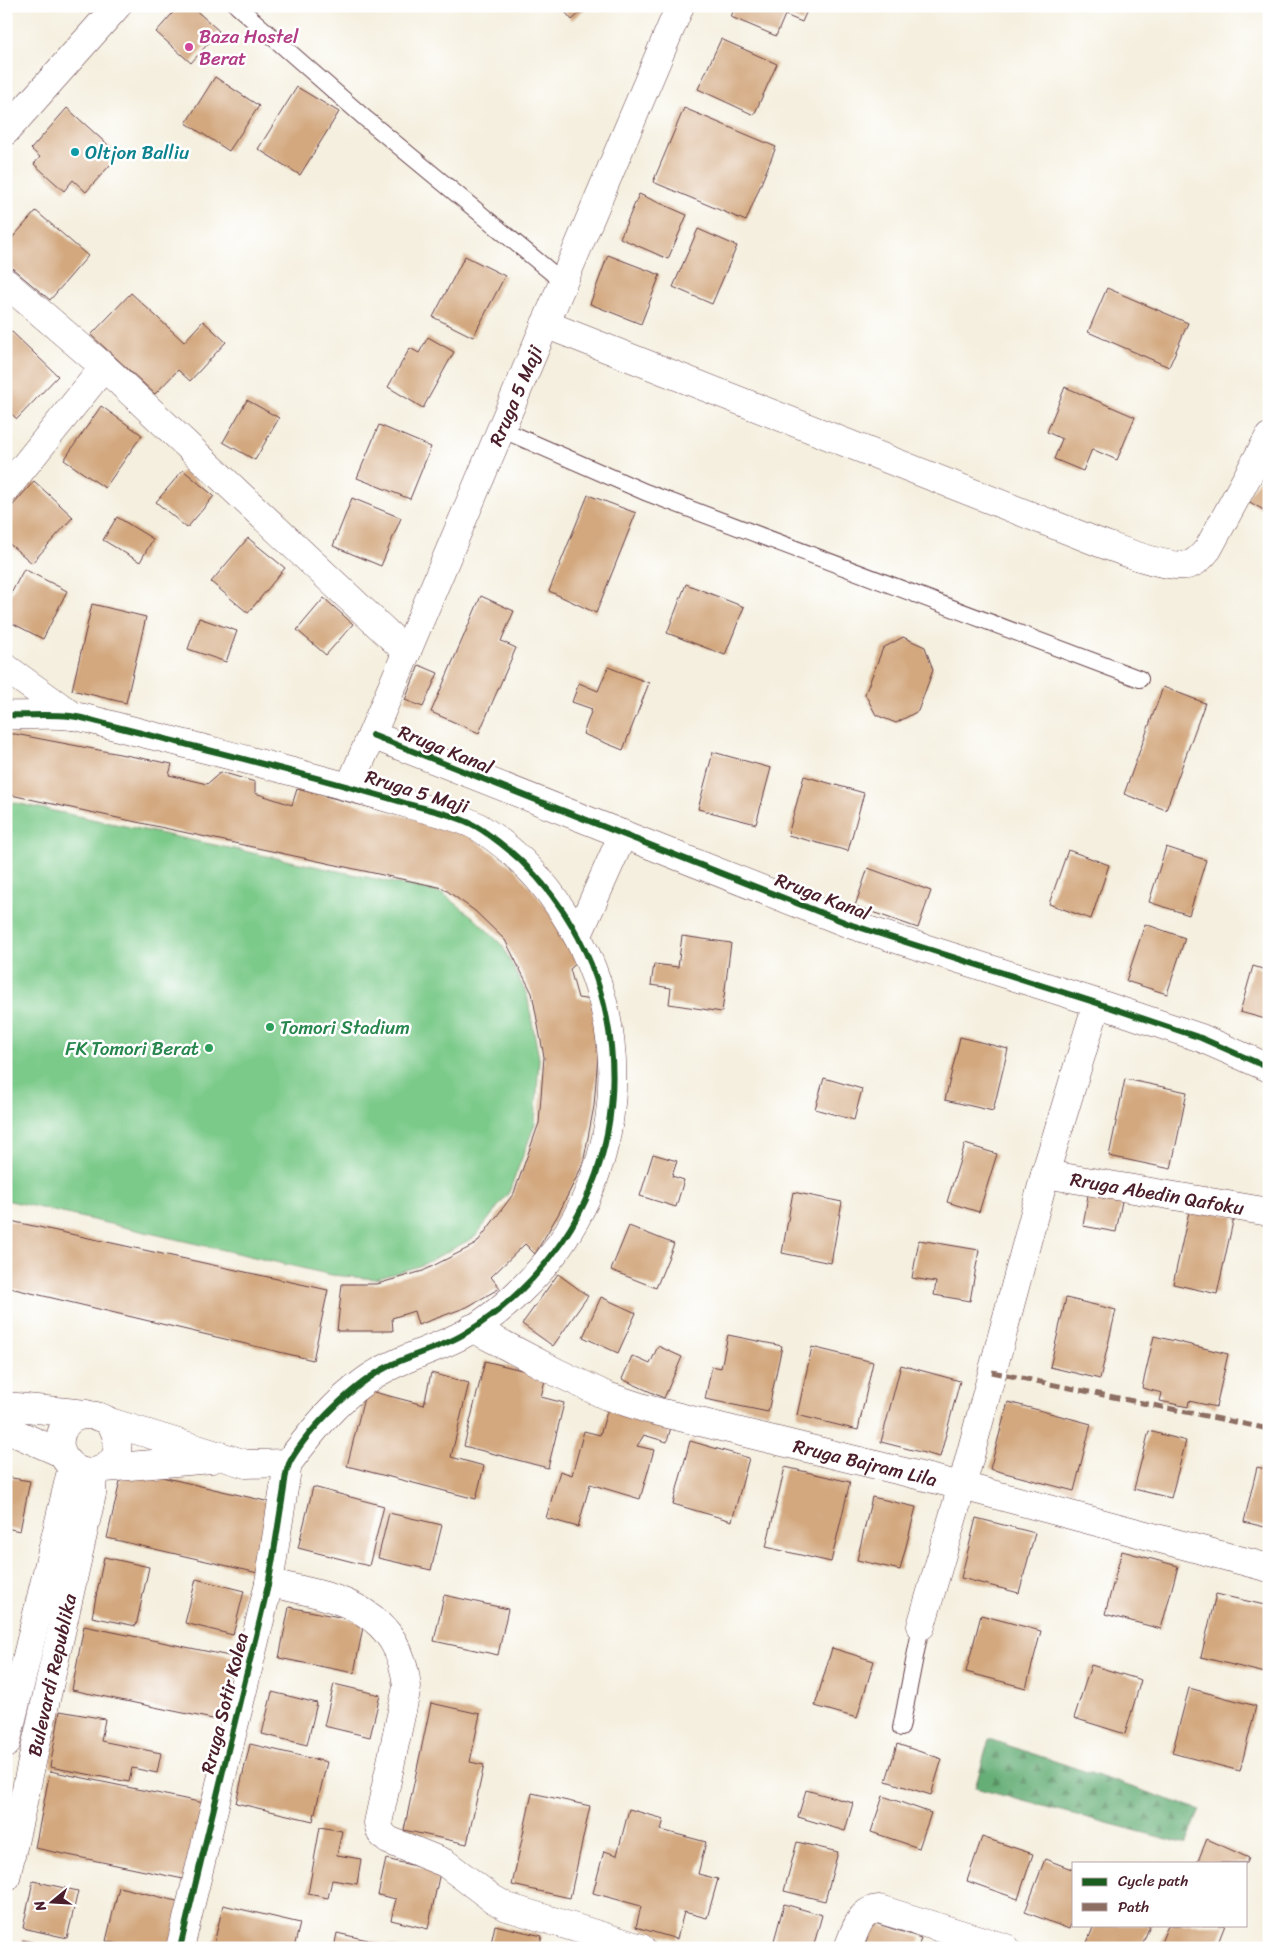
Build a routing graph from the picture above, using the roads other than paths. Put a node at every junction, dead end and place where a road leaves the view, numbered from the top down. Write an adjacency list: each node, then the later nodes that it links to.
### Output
1 (117, 6): 4 (street)
2 (238, 6): 5 (lane)
3 (680, 6): 5 (street, Rruga 5 Maji)
4 (11, 115)
5 (563, 282): 7 (street, Rruga 5 Maji)
6 (6, 283): 8 (street)
7 (545, 324): 9 (street, Rruga 5 Maji); 10 (street)
8 (104, 368): 11 (street); 12 (street)
9 (501, 429): 12 (street, Rruga 5 Maji); 14 (lane)
10 (1269, 437)
11 (6, 489)
12 (408, 652): 17 (street, Rruga 5 Maji)
13 (6, 668): 16 (street)
14 (1140, 679)
15 (6, 716): 16 (street, Rruga 5 Maji)
16 (73, 716): 18 (street, Rruga 5 Maji)
17 (372, 736): 18 (street, Rruga 5 Maji); 19 (street, Rruga Kanal)
18 (350, 786): 20 (street, Rruga 5 Maji)
19 (623, 834): 20 (street); 21 (street, Rruga Kanal)
20 (578, 935): 25 (street, Rruga 5 Maji)
21 (1097, 1003): 22 (street, Rruga Kanal); 23 (street)
22 (1269, 1068)
23 (1045, 1174): 24 (street, Rruga Abedin Qafoku); 32 (street)
24 (1269, 1212)
25 (472, 1328): 30 (street, Rruga 5 Maji); 32 (street, Rruga Bajram Lila)
26 (6, 1406): 27 (street)
27 (98, 1418): 29 (street); 31 (street); 31 (street)
28 (6, 1429): 31 (street)
29 (229, 1457): 30 (street); 31 (street)
30 (288, 1463): 34 (street, Rruga Sotir Kolea)
31 (83, 1465): 37 (street, Bulevardi Republika); 38 (street, Bulevardi Republika)
32 (962, 1486): 33 (street, Rruga Bajram Lila); 35 (street)
33 (1269, 1568)
34 (269, 1583): 39 (street, Rruga Sotir Kolea); 40 (street)
35 (921, 1626): 36 (lane)
36 (902, 1728)
37 (8, 1732)
38 (6, 1878)
39 (180, 1948)
40 (641, 1948)
41 (848, 1948): 42 (street)
42 (1006, 1948)

